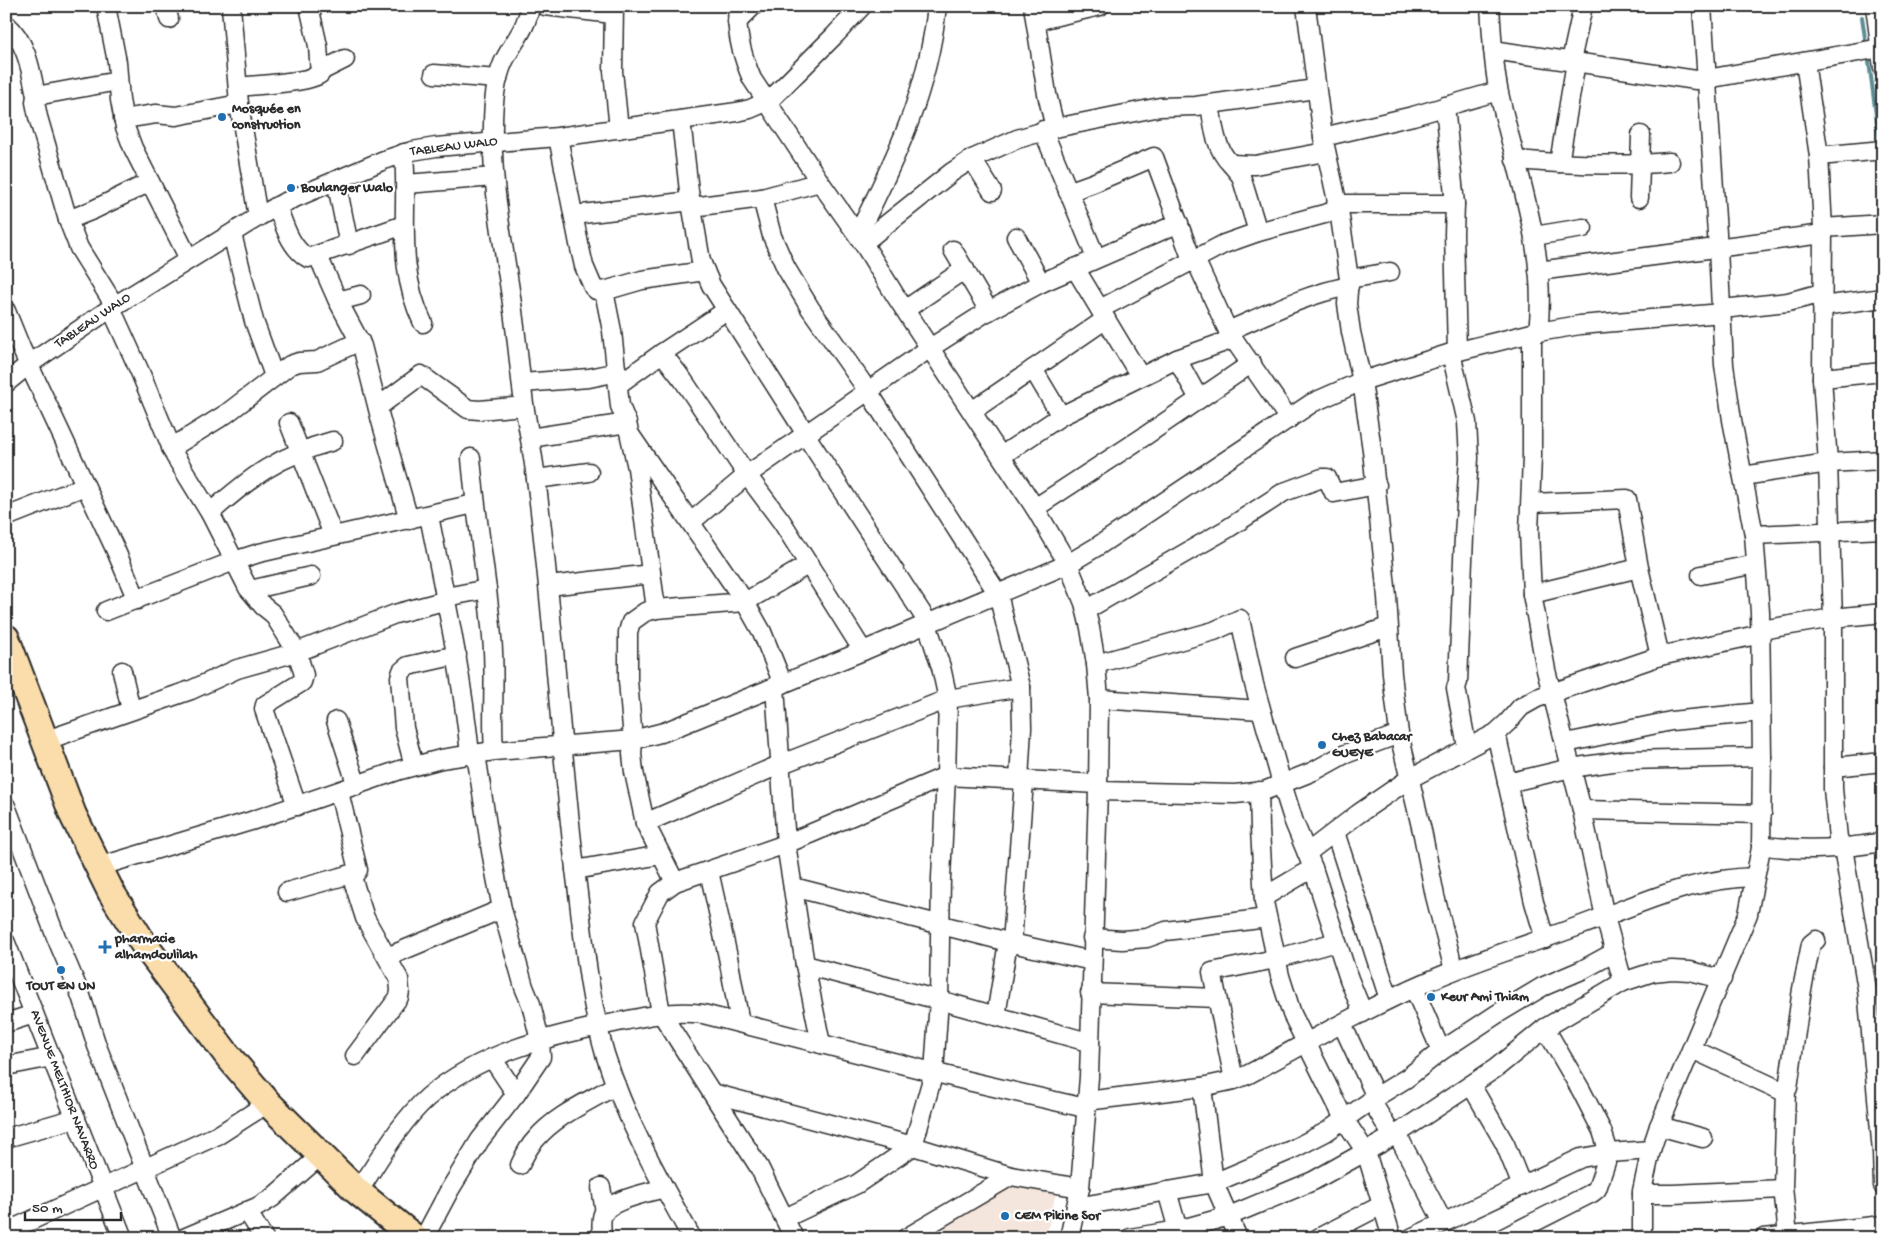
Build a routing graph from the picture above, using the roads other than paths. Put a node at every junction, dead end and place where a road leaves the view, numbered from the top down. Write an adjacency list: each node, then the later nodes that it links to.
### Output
1 (106, 6): 29 (street)
2 (309, 6): 25 (street)
3 (530, 6): 27 (street)
4 (545, 6): 15 (street)
5 (753, 6): 16 (street)
6 (862, 6): 34 (street, TABLEAU WALO)
7 (937, 6): 79 (street)
8 (1100, 6): 17 (street)
9 (1306, 6): 30 (street)
10 (1490, 6): 20 (street)
11 (1583, 6): 22 (street)
12 (1702, 6): 28 (street)
13 (1875, 6): 19 (street)
14 (235, 7): 33 (street)
15 (614, 10): 39 (street)
16 (737, 14): 34 (street)
17 (1035, 14): 40 (street)
18 (6, 24): 32 (street)
19 (1880, 48): 23 (street); 24 (street)
20 (1493, 50): 22 (street); 31 (street)
21 (344, 59): 25 (street)
22 (1574, 62): 28 (street); 51 (street)
23 (1805, 62): 28 (street); 47 (street)
24 (1883, 68)
25 (321, 71): 33 (street)
26 (434, 74): 27 (street)
27 (498, 79): 43 (street)
28 (1707, 80): 81 (street)
29 (118, 81): 32 (street); 37 (street)
30 (1315, 89): 35 (street); 44 (street)
31 (1498, 91): 36 (street); 49 (street)
32 (36, 96): 69 (street)
33 (238, 96): 37 (street); 68 (street)
34 (766, 102): 38 (street, TABLEAU WALO); 57 (street)
35 (1210, 104): 40 (street); 52 (street)
36 (1445, 106): 44 (street); 64 (street)
37 (123, 119): 56 (street)
38 (682, 120): 39 (street, TABLEAU WALO); 63 (street)
39 (619, 129): 42 (street, TABLEAU WALO)
40 (1049, 129): 48 (street); 60 (street)
41 (1640, 135): 53 (street)
42 (558, 137): 43 (street, TABLEAU WALO); 67 (street)
43 (493, 141): 46 (street, TABLEAU WALO); 54 (street)
44 (1324, 144): 52 (street); 66 (street)
45 (1883, 150): 47 (street)
46 (404, 154): 55 (street, TABLEAU WALO); 58 (street)
47 (1819, 156): 74 (street)
48 (972, 159): 59 (street); 79 (street)
49 (1516, 160): 51 (street); 77 (street)
50 (1670, 162): 53 (street)
51 (1559, 163): 53 (street)
52 (1231, 164): 75 (street)
53 (1639, 165): 62 (street)
54 (494, 177): 58 (street); 124 (street)
55 (336, 180): 65 (street, TABLEAU WALO); 80 (street)
56 (150, 182): 69 (street); 85 (street)
57 (820, 182): 61 (street); 79 (street)
58 (406, 184): 72 (street)
59 (992, 191)
60 (1068, 192): 70 (street); 84 (street)
61 (762, 198): 63 (street); 125 (street)
62 (1639, 198)
63 (691, 204): 67 (street); 89 (street)
64 (1455, 204): 66 (street); 111 (street)
65 (278, 206): 68 (street, TABLEAU WALO); 83 (street)
66 (1338, 207): 75 (street); 92 (street)
67 (574, 215): 94 (street)
68 (258, 217): 76 (street, TABLEAU WALO)
69 (68, 220): 99 (street)
70 (1180, 223): 84 (street); 86 (street)
71 (1883, 224): 74 (street)
72 (404, 225): 80 (street); 106 (street)
73 (1583, 228): 77 (street)
74 (1823, 231): 81 (street); 97 (street)
75 (1258, 232): 86 (street)
76 (232, 234): 85 (street, TABLEAU WALO); 118 (street)
77 (1534, 236): 90 (street)
78 (1016, 237): 93 (street)
79 (860, 238): 100 (street)
80 (349, 245): 83 (street)
81 (1718, 249): 90 (street); 104 (street)
82 (953, 250): 88 (street)
83 (318, 256): 98 (street)
84 (1096, 258): 87 (street)
85 (189, 259): 99 (street, TABLEAU WALO)
86 (1194, 260): 105 (street); 108 (street)
87 (1075, 268): 93 (street); 105 (street)
88 (966, 270): 100 (street); 103 (street)
89 (705, 271): 94 (street); 102 (street)
90 (1538, 271): 107 (street)
91 (1390, 272): 92 (street)
92 (1349, 282): 108 (street); 122 (street)
93 (1041, 283): 103 (street)
94 (604, 290): 120 (street)
95 (360, 295): 98 (street)
96 (1883, 298): 97 (street)
97 (1822, 299): 104 (street); 121 (street)
98 (338, 300): 109 (street)
99 (113, 307): 115 (street, TABLEAU WALO); 137 (street)
100 (906, 309): 110 (street)
101 (6, 310): 115 (street)
102 (727, 310): 112 (street); 134 (street)
103 (989, 311): 110 (street)
104 (1722, 311): 107 (street); 145 (street)
105 (1103, 314): 116 (street); 119 (street)
106 (423, 323)
107 (1535, 332): 111 (street); 149 (street)
108 (1231, 335): 113 (street); 114 (street)
109 (360, 341): 118 (street); 128 (street)
110 (930, 348): 125 (street); 129 (street)
111 (1454, 352): 122 (street); 208 (street)
112 (662, 353): 120 (street); 144 (street)
113 (1176, 359): 119 (street); 126 (street)
114 (1252, 363): 126 (street); 131 (street)
115 (28, 365): 123 (street, TABLEAU WALO); 147 (street)
116 (1034, 369): 129 (street); 130 (street)
117 (1883, 372): 121 (street)
118 (274, 376): 137 (street)
119 (1140, 376): 130 (street)
120 (618, 378): 124 (street); 133 (street)
121 (1822, 378): 142 (street)
122 (1362, 382): 131 (street); 148 (street)
123 (6, 383)
124 (522, 383): 127 (street)
125 (868, 391): 134 (street); 172 (street)
126 (1199, 398): 151 (street)
127 (524, 406): 128 (street); 135 (street)
128 (378, 407): 155 (street)
129 (972, 411): 139 (street)
130 (1061, 416): 139 (street)
131 (1289, 419): 163 (street)
132 (289, 423): 138 (street)
133 (629, 430): 135 (street); 156 (street); 166 (street)
134 (806, 434): 144 (street); 182 (street)
135 (530, 438): 146 (street)
136 (333, 440): 138 (street)
137 (171, 448): 152 (street)
138 (300, 452): 152 (street); 159 (street)
139 (1001, 456): 151 (street)
140 (471, 458): 150 (street)
141 (1883, 460): 142 (street)
142 (1828, 463): 145 (street); 158 (street)
143 (589, 472): 146 (street)
144 (747, 475): 156 (street); 162 (street)
145 (1744, 476): 160 (street)
146 (536, 479): 169 (street)
147 (85, 486): 154 (street); 175 (street)
148 (1377, 486): 178 (street); 183 (street)
149 (1531, 503): 165 (street); 173 (street)
150 (474, 504): 153 (street); 170 (street)
151 (1035, 508): 163 (street)
152 (210, 513): 161 (street)
153 (429, 516): 155 (street); 174 (street)
154 (6, 517)
155 (409, 520): 159 (street)
156 (690, 522): 176 (street)
157 (1883, 528): 158 (street)
158 (1830, 531): 160 (street); 181 (street)
159 (333, 535): 161 (street)
160 (1754, 535): 164 (street)
161 (234, 561): 171 (street); 175 (street)
162 (809, 564): 176 (street); 186 (street)
163 (1068, 564): 172 (street); 178 (street)
164 (1756, 564): 167 (street); 184 (street)
165 (1640, 568): 173 (street); 189 (street)
166 (651, 574): 169 (street); 177 (street)
167 (1701, 575)
168 (311, 576): 171 (street)
169 (549, 586): 207 (street)
170 (487, 588): 174 (street); 209 (street)
171 (250, 590): 187 (street)
172 (998, 594): 182 (street); 194 (street)
173 (1532, 594): 195 (street)
174 (446, 599): 187 (street); 188 (street)
175 (136, 600): 179 (street)
176 (745, 602): 177 (street); 193 (street)
177 (656, 609): 205 (street)
178 (1086, 610): 191 (street)
179 (106, 611)
180 (1883, 613): 181 (street)
181 (1833, 618): 184 (street); 215 (street)
182 (928, 624): 186 (street); 196 (street)
183 (1388, 627): 190 (street); 203 (street)
184 (1761, 632): 189 (street); 200 (street)
185 (6, 638): 204 (highway)
186 (863, 651): 193 (street)
187 (297, 652): 198 (street); 227 (street)
188 (457, 655): 210 (street); 214 (street)
189 (1660, 656): 195 (street)
190 (1294, 658)
191 (1096, 664): 197 (street); 199 (street)
192 (122, 671): 198 (street)
193 (779, 686): 205 (street); 213 (street)
194 (1021, 688): 196 (street); 219 (street)
195 (1552, 693): 202 (street); 206 (street)
196 (948, 699): 213 (street); 217 (street)
197 (1100, 699): 199 (street); 223 (street)
198 (131, 710): 204 (street)
199 (1260, 710): 221 (street)
200 (1761, 712): 206 (street); 211 (street)
201 (336, 721): 222 (street)
202 (1496, 733): 208 (street); 220 (street)
203 (1399, 734): 218 (street); 221 (street)
204 (44, 740): 238 (highway)
205 (633, 740): 207 (street); 230 (street)
206 (1566, 743): 216 (street)
207 (562, 745): 209 (street); 239 (street)
208 (1467, 747): 218 (street)
209 (494, 751): 210 (street)
210 (473, 754): 214 (street); 247 (street)
211 (1762, 757): 216 (street); 229 (street)
212 (1883, 762): 215 (street)
213 (779, 765): 230 (street); 233 (street)
214 (414, 766): 222 (street)
215 (1833, 766): 235 (street)
216 (1571, 768): 220 (street); 228 (street)
217 (946, 776): 219 (street); 233 (street); 250 (street)
218 (1409, 779): 231 (street); 262 (street)
219 (1021, 780): 223 (street); 255 (street)
220 (1507, 783): 252 (street)
221 (1282, 784): 224 (street); 237 (street)
222 (357, 786): 225 (street)
223 (1098, 787): 224 (street); 251 (street)
224 (1260, 791): 246 (street)
225 (339, 792): 227 (street); 241 (street)
226 (6, 806): 315 (street)
227 (297, 806): 238 (street)
228 (1582, 810): 229 (street); 248 (street)
229 (1762, 814): 234 (street)
230 (645, 823): 236 (street)
231 (1335, 832): 237 (street); 270 (street)
232 (1883, 842): 235 (street)
233 (786, 844): 240 (street); 244 (street)
234 (1761, 845): 235 (street); 242 (street)
235 (1843, 848): 268 (street)
236 (661, 855): 239 (street); 243 (street)
237 (1310, 861): 246 (street); 254 (street)
238 (98, 867): 300 (highway)
239 (575, 870): 278 (street)
240 (709, 871): 243 (street); 276 (street)
241 (351, 874): 245 (street); 258 (street)
242 (1755, 877): 248 (street); 263 (street)
243 (675, 882): 271 (street)
244 (793, 888): 250 (street); 261 (street)
245 (288, 892)
246 (1264, 897): 249 (street)
247 (502, 909): 258 (street); 280 (street)
248 (1605, 917): 252 (street); 257 (street)
249 (1267, 918): 251 (street); 259 (street)
250 (941, 924): 255 (street); 269 (street)
251 (1092, 938): 260 (street)
252 (1545, 939): 262 (street)
253 (1816, 940): 296 (street)
254 (1336, 942): 259 (street); 272 (street)
255 (1010, 943): 260 (street); 274 (street)
256 (8, 950): 273 (street, AVENUE MELTHIOR NAVARRO)
257 (1615, 952): 264 (street); 285 (street)
258 (387, 957): 286 (street)
259 (1275, 959): 267 (street); 282 (street)
260 (1092, 961): 266 (street)
261 (805, 965): 269 (street); 283 (street)
262 (1454, 970): 265 (street)
263 (1722, 979): 264 (street); 284 (street)
264 (1623, 982): 279 (street)
265 (1414, 988): 270 (street); 285 (street)
266 (1090, 993): 267 (street); 281 (street)
267 (1217, 998): 292 (street)
268 (1875, 998): 290 (street)
269 (940, 1000): 274 (street); 291 (street)
270 (1390, 1000): 272 (street)
271 (661, 1012): 276 (street); 278 (street); 298 (street)
272 (1363, 1013): 277 (street)
273 (34, 1014): 275 (street); 287 (street, AVENUE MELTHIOR NAVARRO)
274 (996, 1016): 281 (street)
275 (6, 1023)
276 (740, 1023): 283 (street)
277 (1342, 1024): 282 (street); 299 (street)
278 (598, 1026): 280 (street); 293 (street)
279 (1545, 1028): 294 (street); 312 (street)
280 (540, 1040): 288 (street); 297 (street)
281 (1088, 1042): 301 (street)
282 (1307, 1043): 292 (street); 303 (street)
283 (821, 1044): 291 (street)
284 (1692, 1049): 296 (street); 304 (street)
285 (1442, 1051): 299 (street)
286 (355, 1056)
287 (52, 1057): 289 (street); 302 (street, AVENUE MELTHIOR NAVARRO)
288 (492, 1058): 297 (street); 326 (street)
289 (6, 1066)
290 (1879, 1071): 310 (street)
291 (934, 1072): 301 (street); 308 (street)
292 (1234, 1080): 295 (street)
293 (616, 1085): 314 (street); 322 (street)
294 (1471, 1085): 305 (street); 318 (street)
295 (1202, 1087): 301 (street); 317 (street)
296 (1786, 1090): 324 (street)
297 (516, 1094): 341 (street)
298 (712, 1094): 308 (street); 333 (street)
299 (1374, 1098): 303 (street); 305 (street)
300 (268, 1103): 313 (highway); 315 (street)
301 (1086, 1105): 323 (street)
302 (76, 1118): 306 (street); 320 (street, AVENUE MELTHIOR NAVARRO)
303 (1344, 1119): 311 (street); 317 (street)
304 (1659, 1126): 307 (street); 309 (street)
305 (1395, 1136): 311 (street); 334 (street)
306 (6, 1138)
307 (1703, 1138)
308 (913, 1146): 316 (street); 333 (street)
309 (1651, 1150): 312 (street); 327 (street)
310 (1882, 1150): 319 (street)
311 (1366, 1152): 328 (street); 332 (street)
312 (1608, 1153): 318 (street); 356 (street)
313 (320, 1156): 326 (highway); 330 (street)
314 (520, 1165)
315 (146, 1168): 320 (street); 343 (street)
316 (1012, 1176): 323 (street); 349 (street)
317 (1214, 1183): 325 (street); 332 (street)
318 (1522, 1186): 334 (street)
319 (1883, 1186)
320 (102, 1187): 338 (street); 342 (street, AVENUE MELTHIOR NAVARRO)
321 (601, 1187): 331 (street)
322 (664, 1188): 331 (street); 347 (street)
323 (1080, 1188): 329 (street)
324 (1783, 1189): 327 (street); 340 (street)
325 (1167, 1191): 329 (street); 336 (street)
326 (358, 1192): 341 (highway)
327 (1642, 1194): 357 (street)
328 (1382, 1205): 353 (street); 354 (street)
329 (1076, 1207): 350 (street)
330 (247, 1211): 344 (street); 345 (street)
331 (605, 1212): 346 (street)
332 (1229, 1216): 339 (street); 352 (street)
333 (785, 1218): 348 (street)
334 (1443, 1222): 355 (street)
335 (1883, 1225): 340 (street)
336 (1178, 1230): 339 (street); 351 (street)
337 (1883, 1230): 359 (street)
338 (6, 1232)
339 (1198, 1232)
340 (1789, 1236): 358 (street)
341 (414, 1237)
342 (123, 1238)
343 (172, 1238)
344 (184, 1238)
345 (264, 1238)
346 (602, 1238)
347 (692, 1238)
348 (794, 1238)
349 (906, 1238)
350 (1069, 1238)
351 (1130, 1238)
352 (1238, 1238)
353 (1318, 1238)
354 (1392, 1238)
355 (1411, 1238)
356 (1503, 1238)
357 (1642, 1238)
358 (1764, 1238)
359 (1882, 1238)

